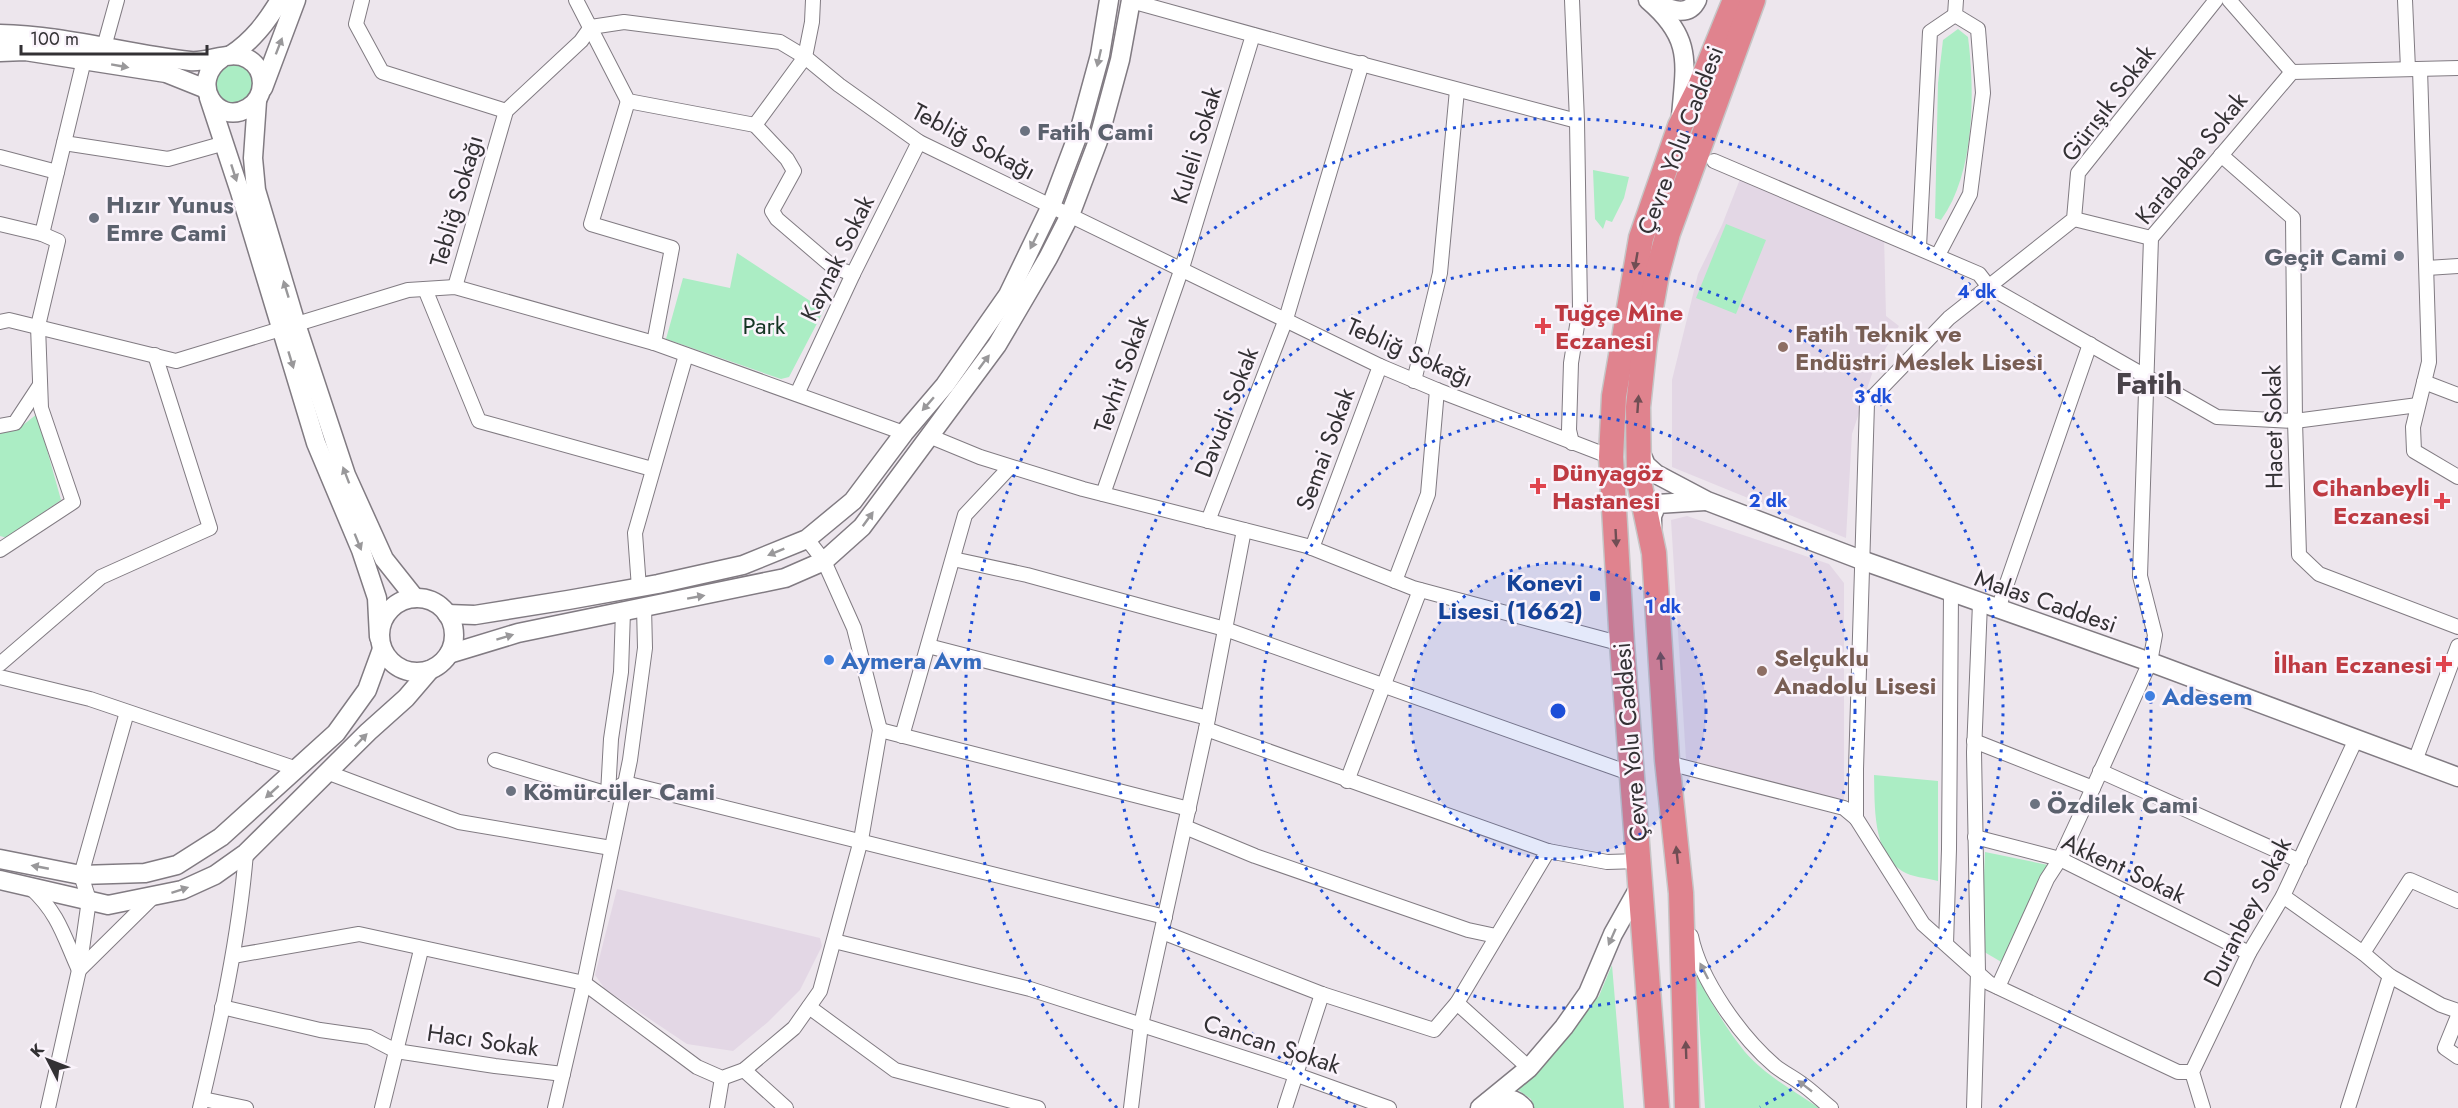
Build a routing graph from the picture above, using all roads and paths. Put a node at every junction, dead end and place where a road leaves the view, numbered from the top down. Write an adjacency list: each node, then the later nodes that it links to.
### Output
1 (117, 0): 24 (street)
2 (280, 0): 26 (main road)
3 (296, 0): 35 (main road, one-way to 3)
4 (362, 0): 37 (street)
5 (576, 0): 21 (street)
6 (813, 0): 27 (street)
7 (1109, 0): 49 (main road, one-way to 49)
8 (1131, 0): 23 (street); 50 (main road)
9 (1572, 0): 38 (street)
10 (1649, 0): 11 (main road); 40 (main road)
11 (1697, 0)
12 (1718, 0): 40 (highway)
13 (1735, 0): 40 (highway, Çevre Yolu Caddesi)
14 (1753, 0): 41 (highway, Çevre Yolu Caddesi)
15 (1768, 0): 41 (highway)
16 (1956, 0): 20 (street)
17 (2216, 0): 51 (street, Gürışık Sokak)
18 (2229, 0): 32 (street)
19 (2405, 0): 31 (street)
20 (1955, 15): 55 (street); 56 (street)
21 (591, 27): 27 (street, Tebliğ Sokağı); 36 (street); 37 (street, Tebliğ Sokağı)
22 (0, 34): 24 (main road)
23 (1252, 35): 29 (street); 58 (street, Kuleli Sokak)
24 (104, 47): 26 (main road)
25 (0, 52): 28 (main road)
26 (226, 57): 34 (main road); 35 (main road)
27 (805, 57): 39 (street); 42 (street, Tebliğ Sokağı)
28 (84, 60): 34 (main road, one-way to 34); 43 (street)
29 (1362, 63): 33 (street); 64 (street, Davudi Sokak)
30 (2458, 68): 31 (street)
31 (2414, 69): 32 (street); 59 (street)
32 (2292, 72): 45 (street, Karababa Sokak)
33 (1457, 90): 38 (street); 74 (street)
34 (207, 93): 35 (main road); 44 (main road)
35 (259, 96): 67 (main road, one-way to 35)
36 (628, 102): 39 (street); 68 (street)
37 (506, 111): 61 (street, Tebliğ Sokağı)
38 (1577, 121): 85 (street)
39 (755, 125): 60 (street)
40 (1680, 126): 87 (highway, Çevre Yolu Caddesi, one-way to 87)
41 (1704, 132): 86 (highway, Çevre Yolu Caddesi, one-way to 41)
42 (919, 142): 49 (street, Tebliğ Sokağı); 60 (street, Kaynak Sokak)
43 (64, 143): 44 (street); 48 (street)
44 (225, 143): 67 (main road, one-way to 67)
45 (2221, 155): 54 (street, Karababa Sokak); 81 (street, Hacet Sokak)
46 (0, 157): 48 (street)
47 (1714, 161): 55 (street)
48 (57, 172): 53 (street)
49 (1051, 206): 50 (street, Tebliğ Sokağı); 83 (main road, one-way to 83)
50 (1070, 215): 58 (street, Tebliğ Sokağı); 84 (main road, one-way to 50)
51 (2074, 219): 54 (street); 62 (street)
52 (0, 224): 53 (street)
53 (42, 234): 66 (street)
54 (2151, 238): 73 (street, Karababa Sokak)
55 (1919, 247): 56 (street)
56 (1938, 255): 62 (street)
57 (2458, 266): 59 (street)
58 (1182, 268): 64 (street, Tebliğ Sokağı); 91 (street, Tevhit Sokak)
59 (2427, 268): 75 (street)
60 (853, 274): 78 (street, Kaynak Sokak)
61 (455, 287): 63 (street); 68 (street)
62 (1989, 287): 69 (street); 99 (street)
63 (425, 289): 67 (street); 89 (street)
64 (1286, 320): 72 (street, Tebliğ Sokağı); 93 (street, Davudi Sokak)
65 (0, 322): 66 (street)
66 (38, 326): 70 (street); 76 (street)
67 (289, 327): 70 (street); 106 (main road, one-way to 67); 114 (main road, one-way to 114)
68 (654, 343): 71 (street)
69 (2090, 344): 73 (street); 109 (street)
70 (155, 355): 120 (street)
71 (686, 355): 78 (street); 89 (street)
72 (1380, 366): 74 (street, Tebliğ Sokağı); 96 (street, Semai Sokak)
73 (2145, 376): 81 (street); 119 (street, Karababa Sokak)
74 (1414, 381): 77 (street, Tebliğ Sokağı)
75 (2424, 382): 79 (street); 80 (street)
76 (40, 384): 82 (street); 97 (street)
77 (1437, 390): 85 (street, Tebliğ Sokağı); 102 (street)
78 (797, 394): 83 (street)
79 (2458, 395)
80 (2418, 405): 81 (street); 90 (street)
81 (2295, 420): 112 (street, Hacet Sokak)
82 (0, 426)
83 (904, 433): 95 (main road)
84 (929, 436): 88 (street); 101 (main road, one-way to 84)
85 (1572, 443): 87 (street, Tebliğ Sokağı)
86 (1637, 445): 92 (main road, Malas Caddesi); 98 (highway, Çevre Yolu Caddesi)
87 (1611, 457): 115 (highway, Çevre Yolu Caddesi, one-way to 115)
88 (1010, 467): 91 (street); 100 (street)
89 (652, 469): 103 (street)
90 (2458, 477)
91 (1103, 494): 93 (street)
92 (1707, 501): 98 (main road); 99 (main road, Malas Caddesi)
93 (1208, 521): 94 (street)
94 (1244, 530): 96 (street); 113 (street)
95 (807, 539): 101 (street); 103 (main road, one-way to 103)
96 (1312, 548): 102 (street)
97 (0, 550)
98 (1654, 553): 131 (highway, Çevre Yolu Caddesi, one-way to 98)
99 (1863, 556): 105 (main road, Malas Caddesi); 143 (street)
100 (953, 559): 113 (street); 116 (street)
101 (824, 561): 108 (main road, one-way to 101); 126 (street)
102 (1395, 581): 104 (street)
103 (639, 588): 111 (main road)
104 (1420, 590): 115 (street); 123 (street)
105 (1951, 593): 107 (main road, Malas Caddesi); 167 (street)
106 (415, 598): 111 (main road); 114 (main road)
107 (1980, 603): 109 (main road, Malas Caddesi); 129 (street)
108 (644, 607): 110 (main road); 139 (street)
109 (1998, 609): 119 (main road, Malas Caddesi)
110 (623, 611): 118 (main road, one-way to 110); 141 (street)
111 (447, 614): 118 (main road)
112 (2458, 627)
113 (1225, 629): 123 (street); 125 (street)
114 (381, 643): 121 (main road); 133 (main road)
115 (1622, 644): 136 (highway, Çevre Yolu Caddesi)
116 (928, 646): 125 (street); 127 (street)
117 (2458, 646): 132 (street)
118 (449, 654): 121 (main road)
119 (2150, 662): 128 (main road, Malas Caddesi); 134 (street, Karababa Sokak)
120 (0, 664)
121 (430, 670): 135 (main road, one-way to 121)
122 (0, 677): 124 (street)
123 (1384, 685): 136 (street); 138 (street)
124 (127, 712): 133 (street); 154 (street)
125 (1207, 723): 138 (street); 142 (street)
126 (880, 730): 127 (street); 146 (street)
127 (902, 736): 142 (street)
128 (2356, 739): 132 (main road, Malas Caddesi); 153 (street, Duranbey Sokak)
129 (1974, 741): 140 (street); 145 (street)
130 (495, 760): 141 (street)
131 (1667, 760): 143 (street); 158 (highway, Çevre Yolu Caddesi, one-way to 131)
132 (2415, 761): 137 (main road, Malas Caddesi)
133 (297, 770): 154 (main road, one-way to 154)
134 (2100, 771): 140 (street, Karababa Sokak); 153 (street)
135 (329, 773): 147 (street); 149 (main road)
136 (1632, 774): 152 (highway, Çevre Yolu Caddesi)
137 (2458, 777)
138 (1347, 781): 148 (street)
139 (625, 783): 141 (street); 146 (street); 147 (street)
140 (2093, 788): 151 (street, Karababa Sokak)
141 (608, 794)
142 (1189, 809): 144 (street)
143 (1856, 818): 167 (street)
144 (1185, 827): 163 (street); 165 (street)
145 (1975, 837): 151 (street, Akkent Sokak); 173 (street)
146 (861, 840): 163 (street); 166 (street)
147 (611, 848): 175 (street)
148 (1548, 851): 152 (street); 165 (street)
149 (246, 853): 160 (main road, one-way to 149); 171 (street)
150 (0, 859): 154 (main road, one-way to 150)
151 (2060, 859): 169 (street, Akkent Sokak); 176 (street, Karababa Sokak)
152 (1639, 861): 156 (highway, Çevre Yolu Caddesi)
153 (2300, 861): 159 (street, Duranbey Sokak)
154 (81, 875): 161 (street)
155 (0, 880): 157 (main road)
156 (1640, 886): 186 (main road, one-way to 186); 205 (highway, Çevre Yolu Caddesi)
157 (30, 887): 161 (main road); 172 (street)
158 (1681, 893): 206 (highway, Çevre Yolu Caddesi, one-way to 158); 207 (street, one-way to 158)
159 (2283, 896): 169 (street, Duranbey Sokak); 170 (street)
160 (152, 897): 161 (main road); 172 (street)
161 (89, 900): 172 (street)
162 (2458, 901): 170 (street)
163 (1166, 917): 164 (street)
164 (1162, 932): 177 (street); 183 (street)
165 (1496, 936): 178 (street)
166 (834, 941): 180 (street); 183 (street, Cancan Sokak)
167 (1946, 944): 173 (street)
168 (422, 950): 171 (street); 175 (street); 184 (street)
169 (2249, 953): 188 (street, Duranbey Sokak)
170 (2363, 953): 174 (street)
171 (233, 956): 179 (street)
172 (79, 970): 194 (street)
173 (1978, 972): 176 (street); 208 (street)
174 (2390, 976): 181 (street); 210 (street)
175 (584, 983): 189 (street); 191 (street)
176 (1998, 987): 188 (street)
177 (1322, 994): 178 (street); 190 (street)
178 (1457, 1003): 186 (street)
179 (222, 1007): 184 (street, Hacı Sokak); 192 (street)
180 (809, 1007): 187 (street); 200 (street)
181 (2458, 1011)
182 (2458, 1016): 185 (street)
183 (1141, 1025): 190 (street, Cancan Sokak); 201 (street)
184 (396, 1051): 189 (street, Hacı Sokak); 196 (street)
185 (2458, 1057)
186 (1529, 1068): 193 (main road)
187 (744, 1070): 191 (street); 199 (street)
188 (2192, 1072): 209 (street)
189 (563, 1074): 197 (street)
190 (1297, 1075): 202 (street); 203 (street, Cancan Sokak)
191 (722, 1078): 198 (street)
192 (201, 1103): 195 (street)
193 (1483, 1106): 204 (main road)
194 (48, 1108)
195 (246, 1108)
196 (382, 1108)
197 (555, 1108)
198 (717, 1108)
199 (786, 1108)
200 (1038, 1108)
201 (1131, 1108)
202 (1285, 1108)
203 (1389, 1108)
204 (1524, 1108)
205 (1657, 1108)
206 (1687, 1108)
207 (1831, 1108)
208 (1974, 1108)
209 (2203, 1108)
210 (2348, 1108)

